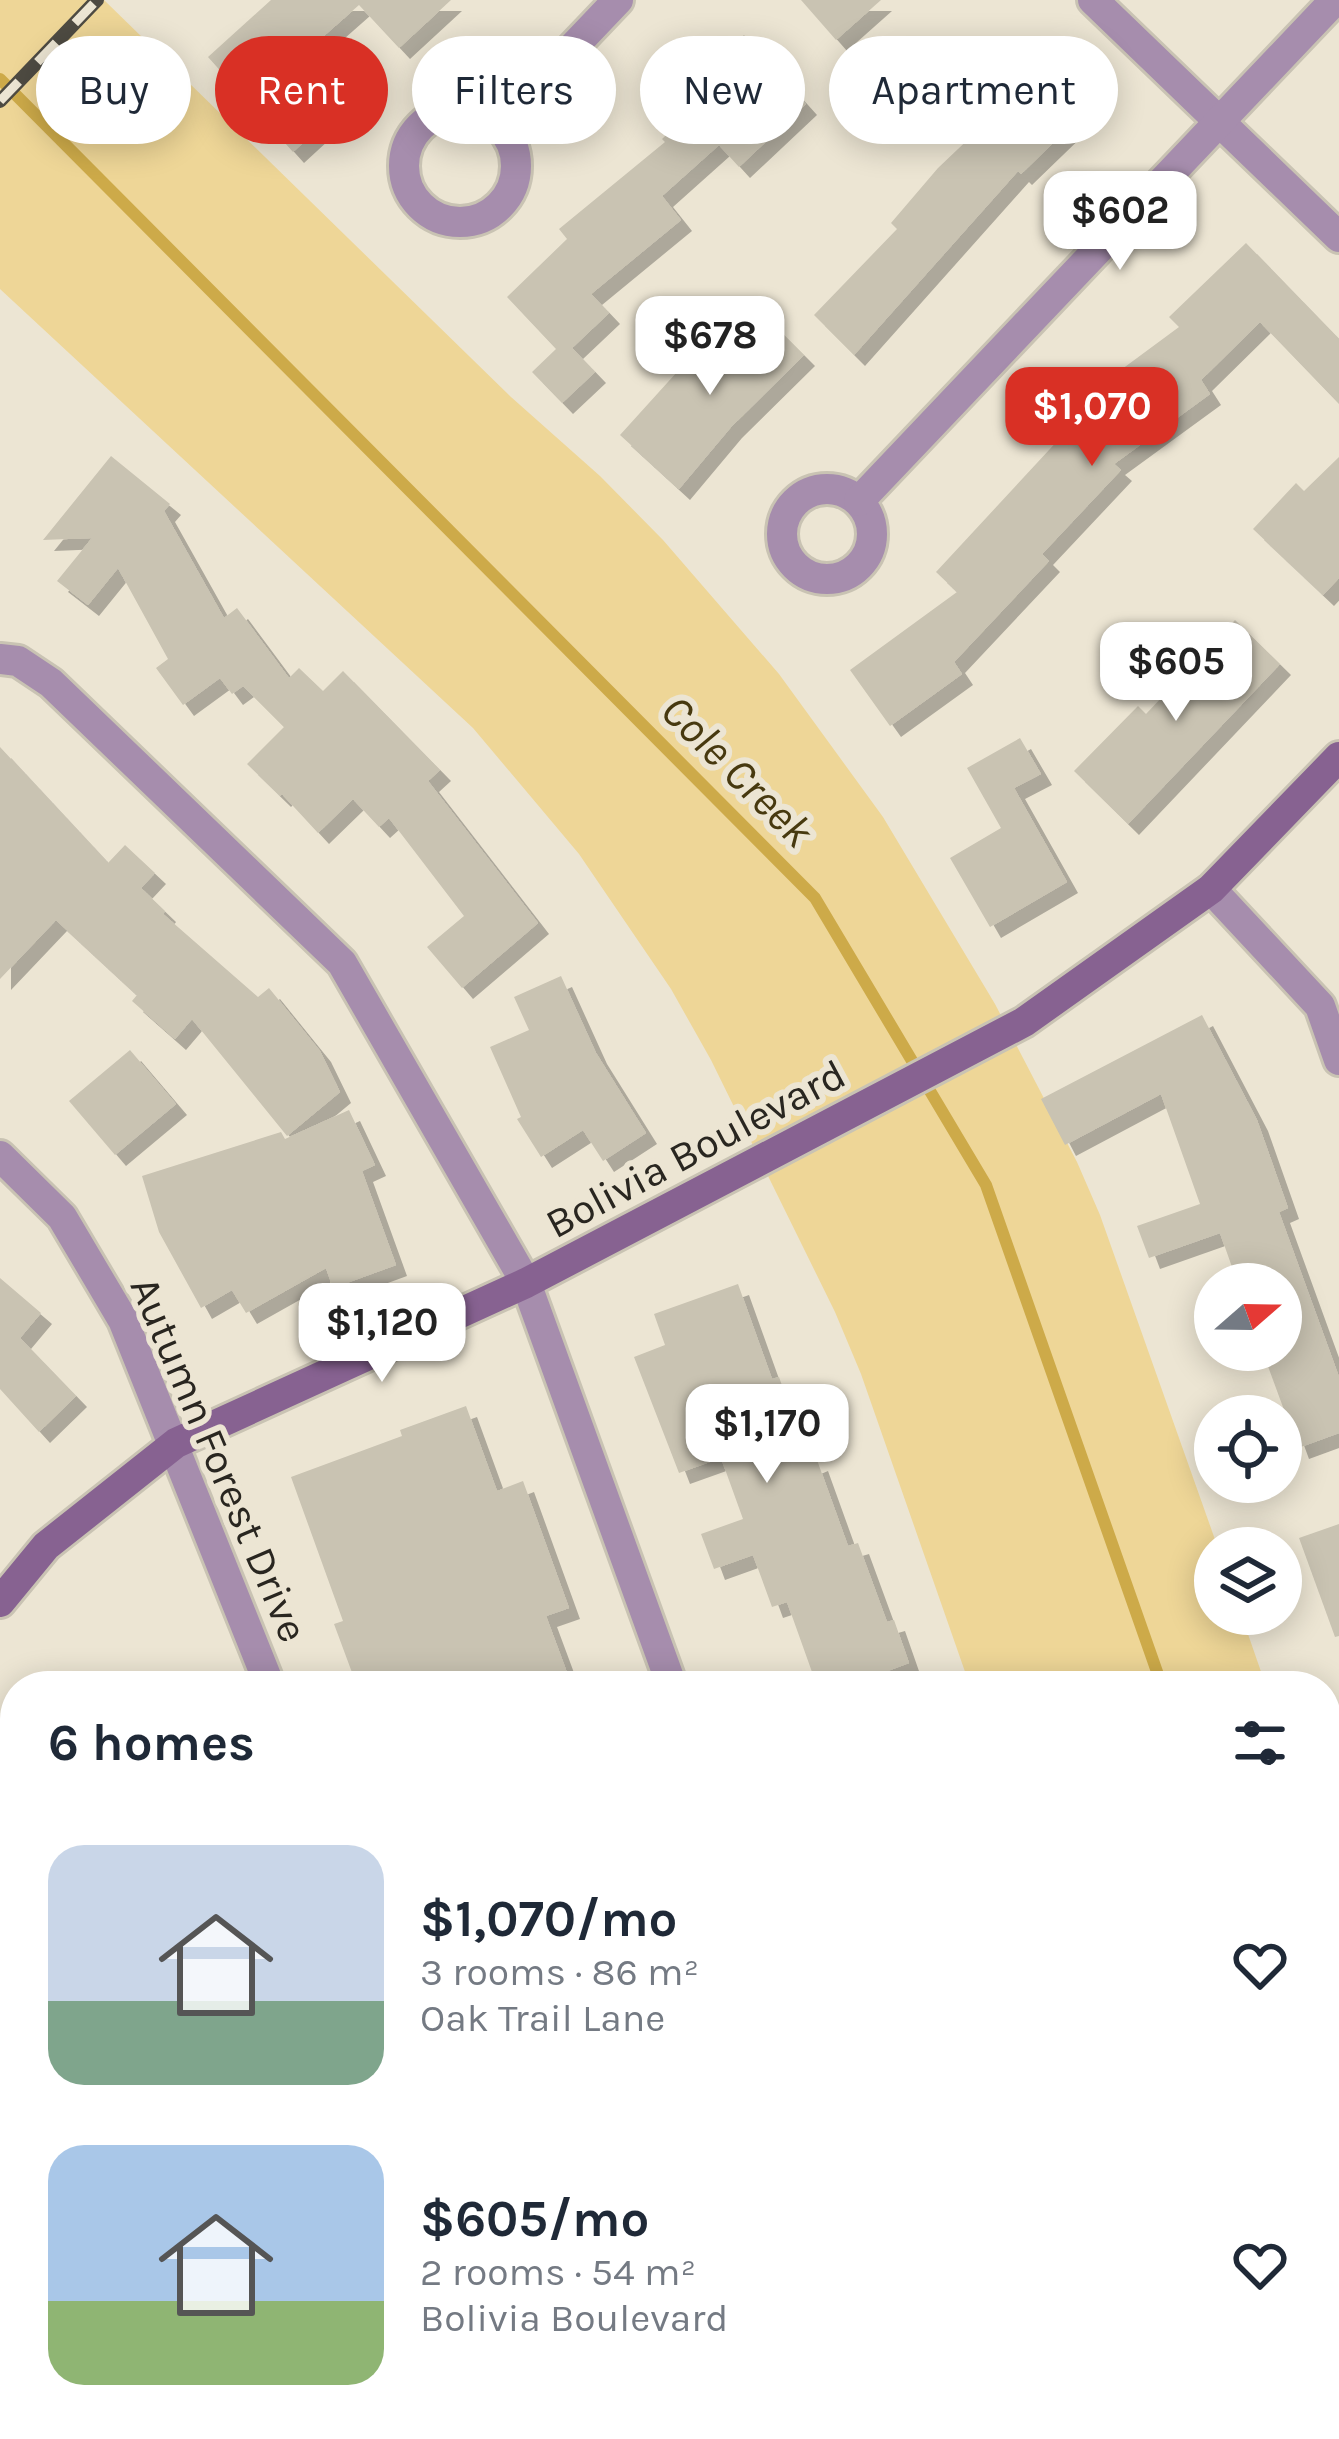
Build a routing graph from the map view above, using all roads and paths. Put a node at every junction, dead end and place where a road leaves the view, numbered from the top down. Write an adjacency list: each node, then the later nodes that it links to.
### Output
1 (618, 0): 4 (street)
2 (1093, 0): 5 (street)
3 (1335, 0): 5 (street)
4 (584, 36)
5 (1217, 122): 6 (street); 7 (street)
6 (1339, 237)
7 (859, 501)
8 (0, 659): 13 (street)
9 (1339, 757): 10 (street, Bolivia Boulevard)
10 (1211, 889): 11 (street); 13 (street, Bolivia Boulevard)
11 (1339, 1060)
12 (0, 1156): 14 (street, Autumn Forest Drive)
13 (526, 1283): 14 (street, Bolivia Boulevard); 17 (street)
14 (176, 1443): 15 (street, Bolivia Boulevard); 16 (street, Autumn Forest Drive)
15 (0, 1602)
16 (264, 1671)
17 (667, 1671)

